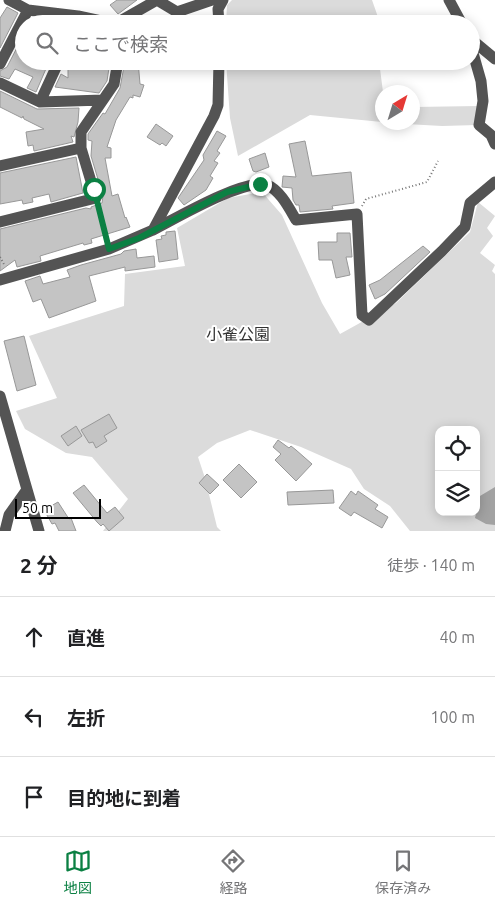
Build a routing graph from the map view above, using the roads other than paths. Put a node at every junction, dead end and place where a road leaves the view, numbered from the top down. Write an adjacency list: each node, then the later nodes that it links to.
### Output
1 (9, 0): 6 (street)
2 (157, 0): 3 (street); 9 (street)
3 (212, 0)
4 (223, 0): 10 (street)
5 (449, 0): 11 (street)
6 (28, 10): 7 (street); 8 (street)
7 (25, 15)
8 (70, 15)
9 (131, 15)
10 (218, 15)
11 (457, 15)
12 (15, 35): 15 (street)
13 (480, 46): 14 (street)
14 (495, 59)
15 (0, 64)
16 (55, 70): 22 (street)
17 (116, 70): 21 (street)
18 (219, 70): 28 (street)
19 (478, 70): 23 (street)
20 (0, 84): 22 (street)
21 (103, 100): 22 (street); 24 (street)
22 (40, 102)
23 (495, 144)
24 (81, 148): 25 (street); 27 (street)
25 (5, 162)
26 (495, 182): 28 (street)
27 (0, 222)
28 (153, 230): 29 (street)
29 (0, 280)
30 (0, 396): 31 (street)
31 (26, 491): 32 (street); 33 (street)
32 (5, 531)
33 (40, 531)

